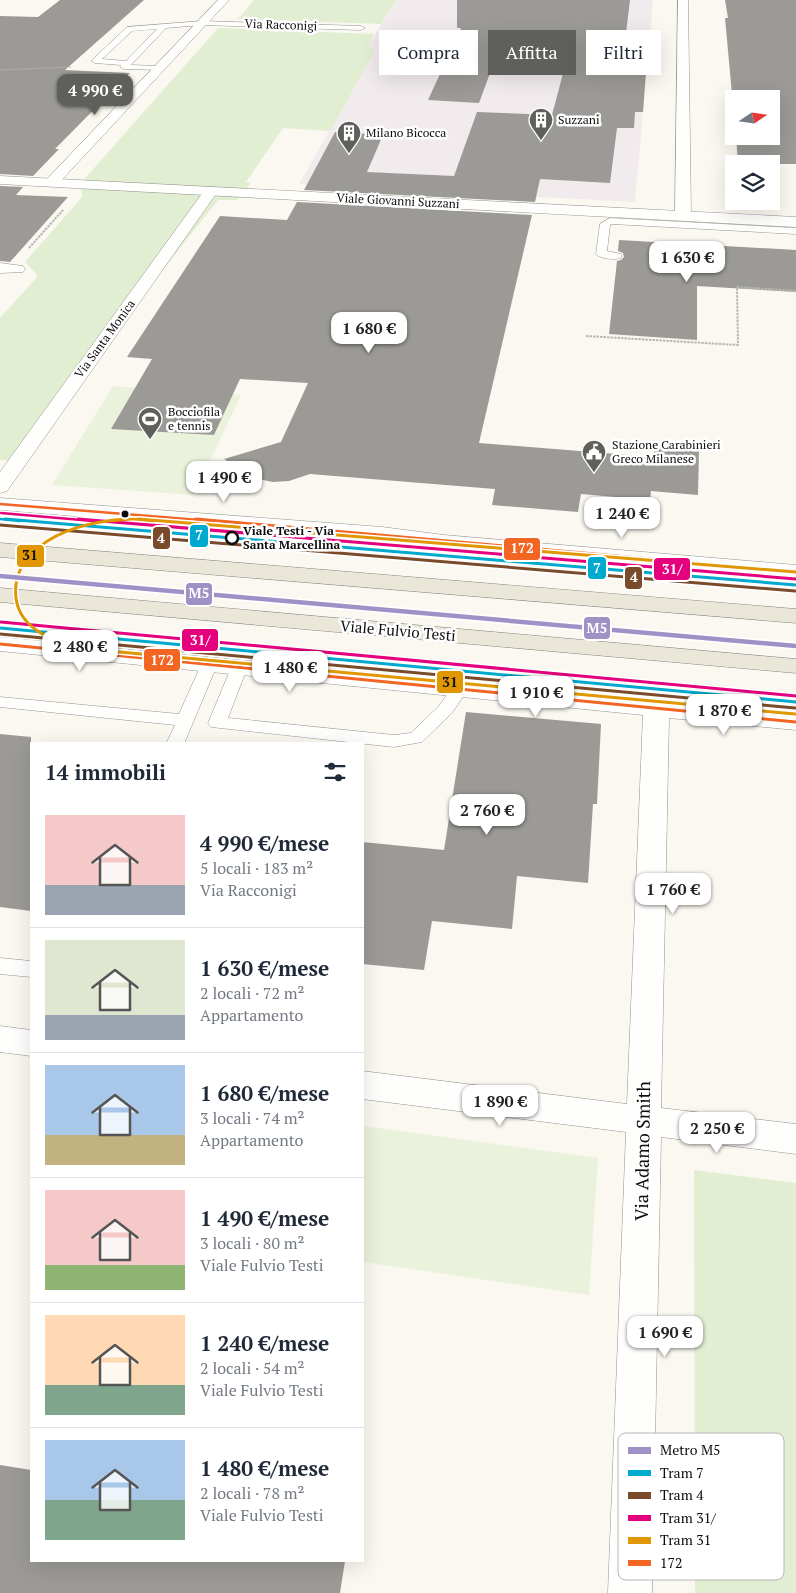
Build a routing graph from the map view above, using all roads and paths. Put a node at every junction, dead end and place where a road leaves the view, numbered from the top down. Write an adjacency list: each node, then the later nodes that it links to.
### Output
1 (224, 0): 3 (street)
2 (684, 0): 13 (street)
3 (202, 23): 4 (lane, Via Racconigi); 5 (lane, Via Racconigi); 7 (street)
4 (164, 26): 6 (lane); 6 (lane, Via Racconigi)
5 (361, 28)
6 (126, 65): 7 (lane); 8 (path)
7 (158, 68): 10 (street)
8 (0, 70)
9 (0, 180): 10 (street, Viale Giovanni Suzzani)
10 (52, 182): 11 (street, Viale Giovanni Suzzani)
11 (211, 191): 13 (street, Viale Giovanni Suzzani); 22 (street, Via Santa Monica)
12 (67, 205): 16 (path)
13 (683, 216): 14 (street, Viale Giovanni Suzzani)
14 (796, 222)
15 (796, 231): 17 (lane)
16 (28, 250)
17 (617, 256)
18 (0, 268): 19 (street)
19 (17, 270)
20 (796, 291): 21 (path)
21 (586, 336)
22 (0, 487)
23 (0, 504): 25 (street)
24 (0, 550): 27 (main road)
25 (796, 572)
26 (0, 595): 30 (main road, Viale Fulvio Testi)
27 (796, 616)
28 (0, 644): 29 (street)
29 (209, 665): 31 (street); 35 (lane)
30 (796, 666)
31 (239, 668): 32 (street); 32 (lane)
32 (458, 690): 34 (street)
33 (0, 702): 35 (lane)
34 (656, 709): 36 (street); 43 (street, Via Adamo Smith)
35 (185, 720): 37 (lane)
36 (796, 722)
37 (176, 742)
38 (0, 966): 39 (lane)
39 (30, 969)
40 (0, 1039): 41 (street)
41 (30, 1043)
42 (364, 1085): 43 (street)
43 (644, 1120): 44 (street); 45 (street, Via Adamo Smith)
44 (796, 1140)
45 (635, 1433)
46 (630, 1580): 47 (street, Via Adamo Smith)
47 (630, 1593)

